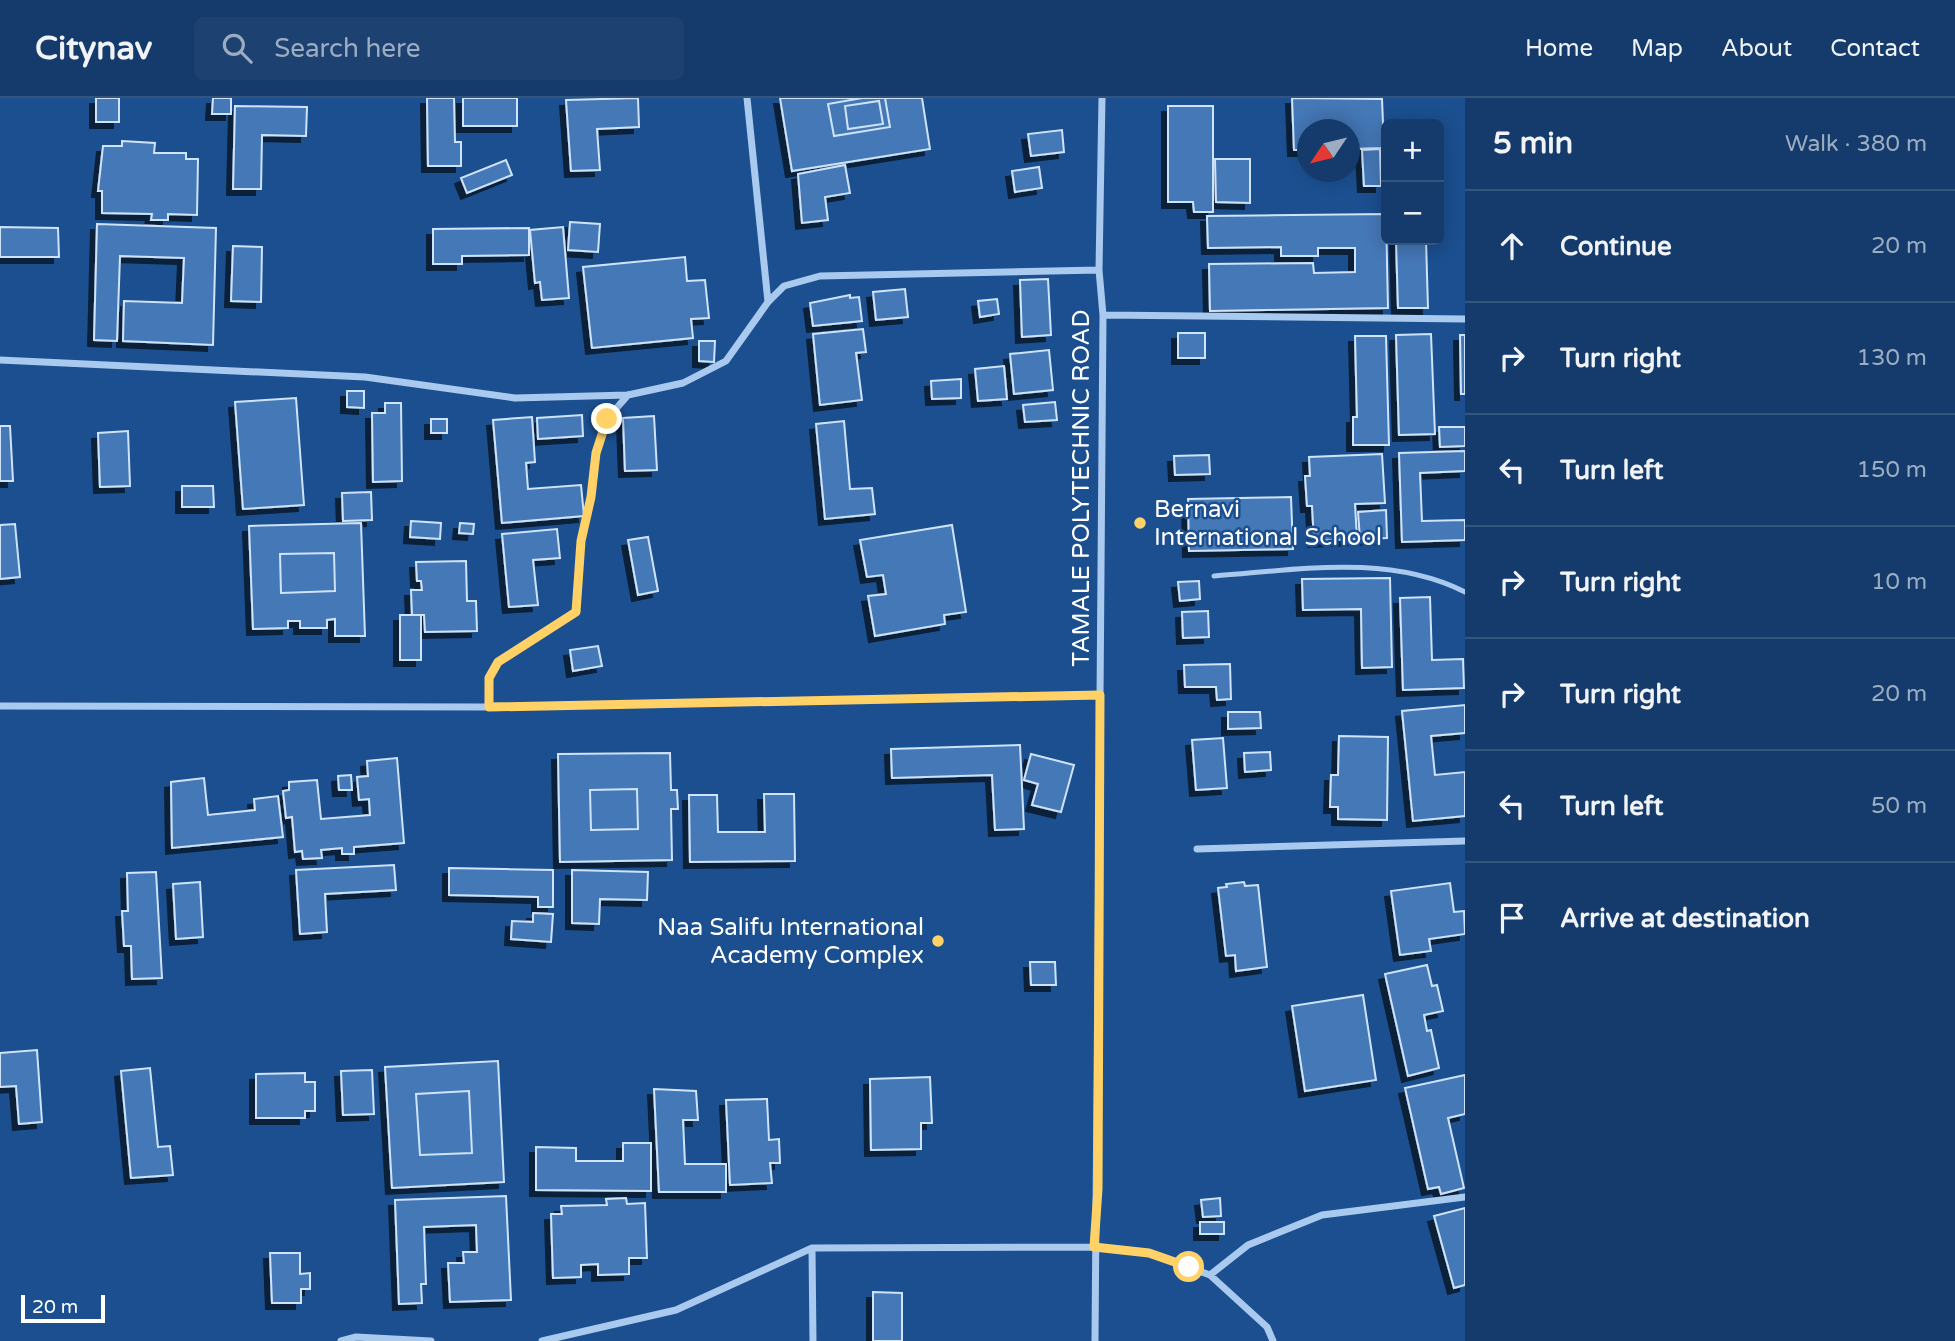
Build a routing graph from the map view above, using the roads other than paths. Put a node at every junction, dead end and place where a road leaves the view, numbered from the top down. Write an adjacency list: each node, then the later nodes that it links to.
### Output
1 (747, 98): 4 (street)
2 (1102, 98): 3 (street, TAMALE POLYTECHNIC ROAD)
3 (1099, 270): 4 (street); 5 (street, TAMALE POLYTECHNIC ROAD)
4 (768, 302): 8 (street)
5 (1103, 315): 6 (street); 11 (street, TAMALE POLYTECHNIC ROAD)
6 (1465, 318)
7 (0, 360): 8 (street)
8 (628, 396): 13 (street)
9 (1214, 576): 10 (lane)
10 (1465, 592)
11 (1100, 695): 13 (street); 17 (street, TAMALE POLYTECHNIC ROAD)
12 (0, 706): 13 (street)
13 (489, 707)
14 (1465, 841): 15 (street)
15 (1198, 849)
16 (1465, 1197): 19 (street)
17 (1094, 1247): 18 (street); 19 (street); 24 (street, TAMALE POLYTECHNIC ROAD)
18 (812, 1248): 22 (street); 23 (street)
19 (1210, 1275): 25 (street)
20 (341, 1341): 21 (street)
21 (431, 1341)
22 (542, 1341)
23 (813, 1341)
24 (1095, 1341)
25 (1273, 1341)

